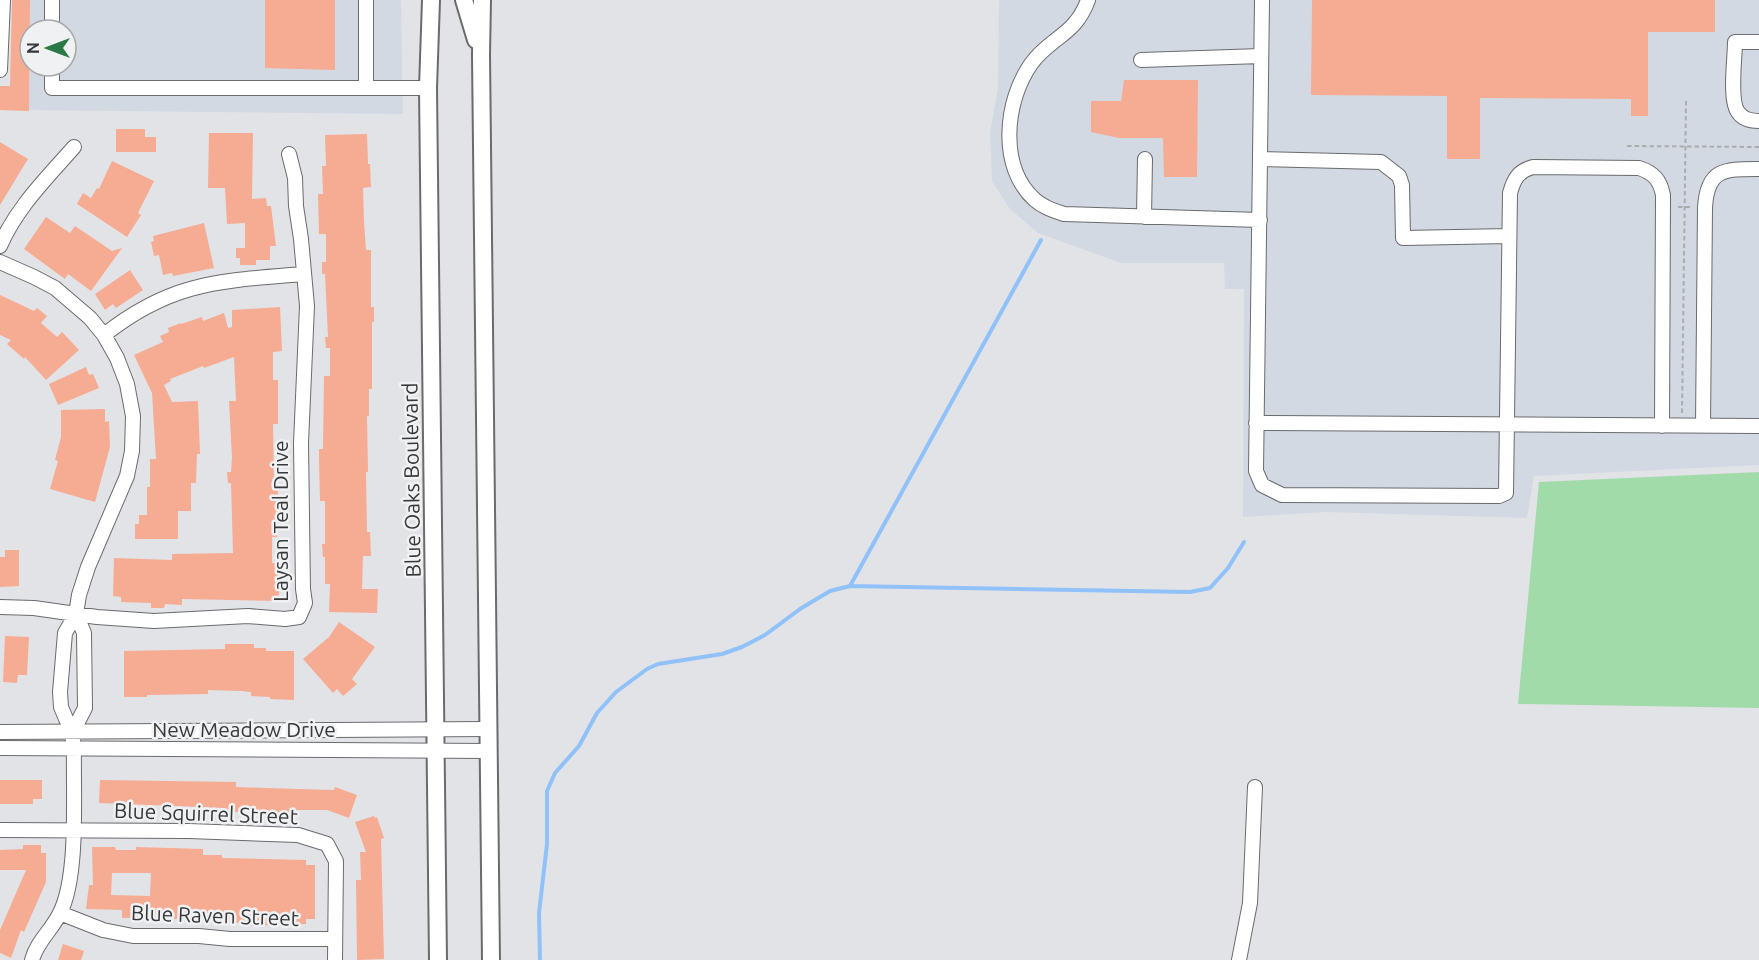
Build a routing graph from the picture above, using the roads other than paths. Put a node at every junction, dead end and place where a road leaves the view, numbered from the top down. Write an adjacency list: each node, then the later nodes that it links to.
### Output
1 (3, 0): 14 (street)
2 (52, 0): 9 (street)
3 (366, 0): 16 (street)
4 (431, 0): 17 (main road, Blue Oaks Boulevard)
5 (464, 0): 11 (main road)
6 (482, 0): 11 (main road)
7 (1088, 0): 24 (street)
8 (1262, 0): 12 (street)
9 (52, 18)
10 (1759, 42): 18 (street)
11 (481, 56): 41 (main road)
12 (1261, 56): 13 (street); 22 (street)
13 (1141, 60)
14 (0, 70)
15 (52, 78): 16 (street)
16 (366, 87): 17 (street)
17 (429, 88): 40 (main road, Blue Oaks Boulevard)
18 (1759, 121)
19 (74, 147): 27 (street)
20 (289, 154): 29 (street)
21 (1145, 159): 24 (street)
22 (1261, 159): 25 (street); 26 (street)
23 (1759, 169): 34 (street)
24 (1144, 217): 25 (street)
25 (1260, 220): 31 (street)
26 (1509, 236): 32 (street); 33 (street)
27 (0, 246)
28 (0, 262): 30 (street)
29 (303, 274): 30 (street); 37 (street, Laysan Teal Drive)
30 (104, 335): 37 (street)
31 (1256, 423): 32 (street); 32 (street)
32 (1508, 424): 33 (street)
33 (1662, 426): 34 (street)
34 (1703, 426): 35 (street)
35 (1759, 426)
36 (0, 607): 37 (street)
37 (76, 614): 38 (street); 39 (street)
38 (62, 665): 39 (street); 43 (street)
39 (84, 666): 43 (street)
40 (436, 728): 41 (street, New Meadow Drive); 43 (street, New Meadow Drive); 46 (main road, Blue Oaks Boulevard)
41 (488, 729): 47 (main road)
42 (0, 732): 43 (street, New Meadow Drive)
43 (72, 733): 45 (street)
44 (0, 748): 45 (street, New Meadow Drive)
45 (74, 749): 46 (street, New Meadow Drive); 50 (street)
46 (437, 751): 47 (street, New Meadow Drive); 55 (main road, Blue Oaks Boulevard)
47 (489, 751): 56 (main road)
48 (1255, 787): 57 (street)
49 (0, 830): 50 (street, Blue Squirrel Street)
50 (72, 831): 51 (street); 52 (street, Blue Squirrel Street)
51 (60, 913): 52 (street, Blue Raven Street); 53 (street)
52 (335, 939): 54 (street, Blue Squirrel Street)
53 (32, 960)
54 (335, 960)
55 (438, 960)
56 (491, 960)
57 (1239, 960)

